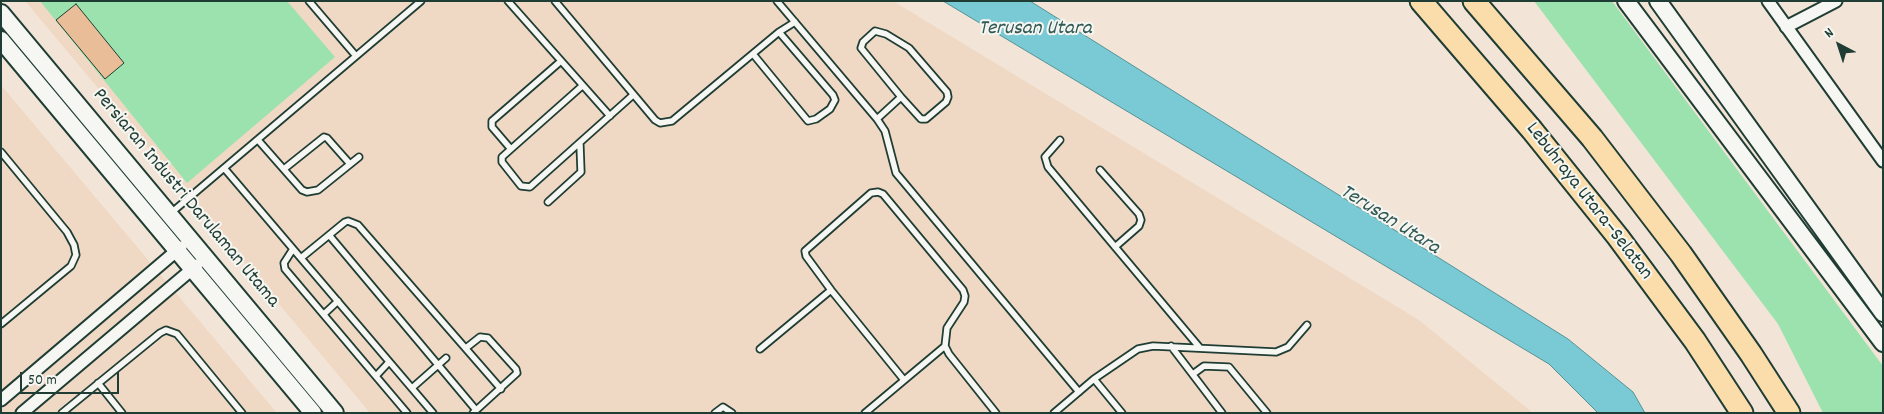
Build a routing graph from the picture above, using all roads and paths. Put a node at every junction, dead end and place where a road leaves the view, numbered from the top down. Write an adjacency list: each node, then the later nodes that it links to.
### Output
1 (309, 1): 18 (lane)
2 (421, 1): 18 (lane)
3 (508, 1): 19 (lane)
4 (555, 1): 21 (lane)
5 (778, 1): 13 (lane)
6 (1421, 1): 88 (highway, Lebuhraya Utara–Selatan)
7 (1474, 1): 89 (highway, Lebuhraya Utara–Selatan)
8 (1626, 1): 53 (street)
9 (1658, 1): 49 (street)
10 (1768, 1): 14 (street)
11 (1836, 1): 14 (street)
12 (1, 13): 37 (street, Persiaran Industri Darulaman Utama)
13 (795, 22): 15 (lane); 24 (lane)
14 (1786, 28): 31 (street)
15 (779, 32): 17 (lane); 17 (lane)
16 (1, 40): 38 (street, Persiaran Industri Darulaman Utama)
17 (753, 54): 21 (lane)
18 (356, 56): 25 (lane)
19 (561, 62): 20 (lane); 28 (lane)
20 (582, 86): 23 (lane); 28 (lane)
21 (633, 95): 23 (lane)
22 (901, 96): 22 (lane); 24 (lane)
23 (610, 116): 27 (lane)
24 (877, 118): 69 (lane)
25 (258, 140): 33 (lane); 34 (lane)
26 (1060, 140): 41 (lane)
27 (580, 145): 28 (lane); 36 (lane)
28 (510, 148)
29 (1, 152): 51 (lane)
30 (359, 157): 32 (lane)
31 (1883, 161)
32 (350, 164): 34 (lane); 34 (lane)
33 (224, 168): 37 (lane); 42 (lane)
34 (284, 169)
35 (1100, 170): 41 (lane)
36 (548, 202)
37 (170, 214): 38 (lane); 40 (street, Persiaran Industri Darulaman Utama)
38 (156, 225): 43 (street, Persiaran Industri Darulaman Utama)
39 (329, 235): 45 (lane); 56 (lane); 61 (lane)
40 (190, 240): 43 (street); 44 (street, Persiaran Industri Darulaman Utama)
41 (1116, 247): 57 (lane)
42 (293, 249): 45 (lane); 50 (lane)
43 (177, 251): 46 (street, Persiaran Industri Darulaman Utama); 70 (street)
44 (206, 258): 46 (street); 77 (street, Persiaran Industri Darulaman Utama)
45 (301, 258): 48 (lane)
46 (192, 269): 72 (street); 76 (street, Persiaran Industri Darulaman Utama)
47 (831, 290): 54 (lane); 58 (lane); 65 (lane)
48 (338, 301): 50 (lane); 60 (lane)
49 (1883, 313)
50 (324, 314): 63 (lane)
51 (1, 324)
52 (1307, 325): 57 (lane)
53 (1883, 343)
54 (945, 346): 65 (lane); 83 (lane)
55 (1171, 346): 57 (lane); 62 (lane); 64 (lane)
56 (466, 348): 68 (lane); 68 (lane)
57 (1200, 348)
58 (760, 349)
59 (446, 358): 61 (lane)
60 (390, 362): 63 (lane); 67 (lane)
61 (437, 366): 67 (lane); 71 (lane)
62 (1193, 374): 86 (lane); 87 (lane)
63 (376, 376): 78 (lane)
64 (1094, 379): 69 (lane); 85 (lane)
65 (904, 380): 82 (lane)
66 (98, 383): 73 (lane); 74 (lane); 75 (lane)
67 (412, 388): 79 (lane)
68 (500, 389): 71 (lane)
69 (1079, 392): 84 (lane)
70 (1, 400)
71 (474, 411)
72 (22, 413)
73 (62, 413)
74 (122, 413)
75 (242, 413)
76 (314, 413)
77 (335, 413)
78 (407, 413)
79 (433, 413)
80 (715, 413): 81 (lane)
81 (732, 413)
82 (866, 413)
83 (996, 413)
84 (1054, 413)
85 (1122, 413)
86 (1222, 413)
87 (1267, 413)
88 (1742, 413)
89 (1789, 413)

